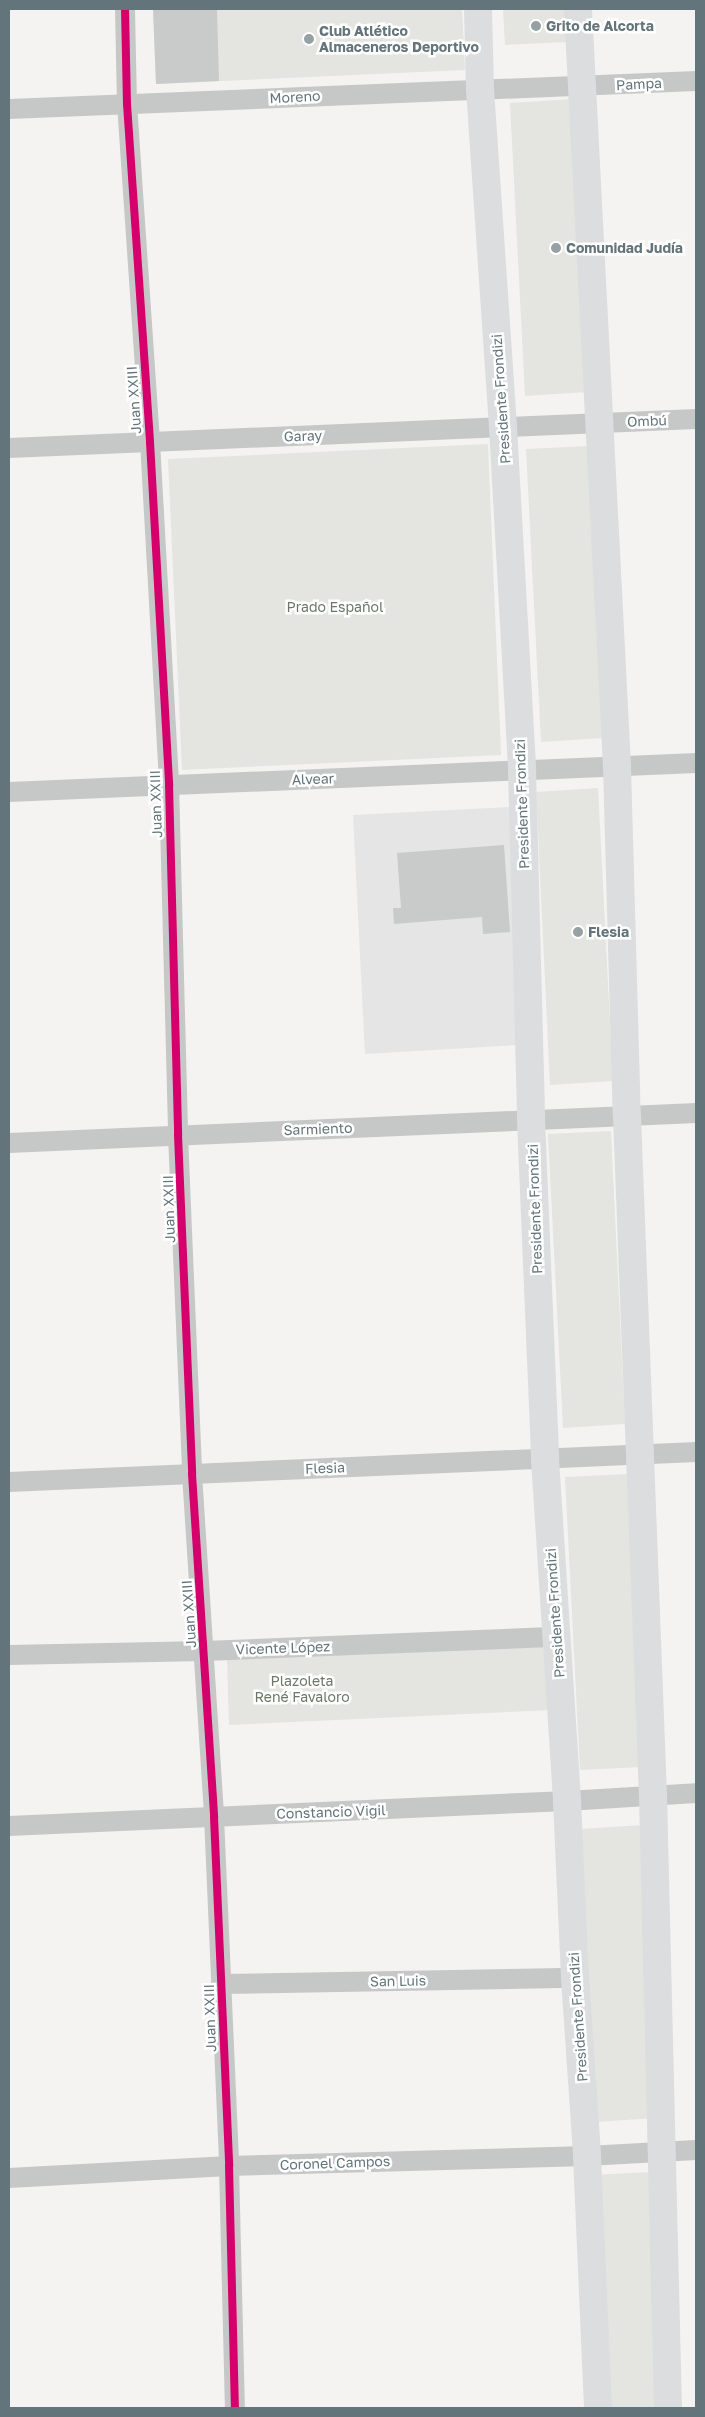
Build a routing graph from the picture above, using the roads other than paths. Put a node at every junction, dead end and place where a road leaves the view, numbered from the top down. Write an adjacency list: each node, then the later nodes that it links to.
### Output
1 (125, 9): 7 (street, Juan XXIII)
2 (478, 9): 6 (main road, Presidente Frondizi)
3 (578, 9): 5 (main road)
4 (696, 81): 5 (street, Pampa)
5 (581, 87): 6 (street, Moreno); 10 (main road)
6 (480, 89): 7 (street, Moreno); 11 (main road, Presidente Frondizi)
7 (126, 104): 8 (street, Moreno); 12 (street, Juan XXIII)
8 (9, 109)
9 (696, 419): 10 (street, Ombú)
10 (598, 423): 11 (street, Garay); 15 (main road)
11 (503, 427): 12 (street, Garay); 16 (main road, Presidente Frondizi)
12 (150, 442): 13 (street, Garay); 17 (street, Juan XXIII)
13 (9, 448)
14 (696, 763): 15 (street, Alvear)
15 (617, 766): 16 (street, Alvear); 20 (main road)
16 (522, 770): 17 (street, Alvear); 21 (main road, Presidente Frondizi)
17 (169, 786): 18 (street, Alvear); 22 (street, Juan XXIII)
18 (9, 792)
19 (696, 1113): 20 (street, Sarmiento)
20 (627, 1116): 21 (street, Sarmiento); 25 (main road)
21 (532, 1120): 22 (street, Sarmiento); 26 (main road, Presidente Frondizi)
22 (178, 1135): 23 (street, Sarmiento); 27 (street, Juan XXIII)
23 (9, 1143)
24 (696, 1452): 25 (street, Flesia)
25 (640, 1454): 26 (street, Flesia); 33 (main road)
26 (546, 1459): 27 (street, Flesia); 29 (main road, Presidente Frondizi)
27 (192, 1474): 28 (street, Flesia); 30 (street, Juan XXIII)
28 (9, 1482)
29 (557, 1638): 30 (street, Vicente López); 34 (main road, Presidente Frondizi)
30 (204, 1651): 31 (street, Vicente López); 35 (street, Juan XXIII)
31 (9, 1655)
32 (696, 1793): 33 (street, Constancio Vigil)
33 (653, 1795): 34 (street, Constancio Vigil); 40 (main road)
34 (568, 1802): 35 (street, Constancio Vigil); 37 (main road, Presidente Frondizi)
35 (214, 1817): 36 (street, Constancio Vigil); 38 (street, Juan XXIII)
36 (9, 1826)
37 (575, 1978): 38 (street, San Luis); 41 (main road, Presidente Frondizi)
38 (221, 1984): 42 (street, Juan XXIII)
39 (696, 2150): 40 (street, Coronel Campos)
40 (662, 2152): 41 (street, Coronel Campos); 46 (main road)
41 (587, 2156): 42 (street, Coronel Campos); 45 (main road, Presidente Frondizi)
42 (229, 2166): 43 (street, Coronel Campos); 44 (street, Juan XXIII)
43 (9, 2178)
44 (234, 2408)
45 (598, 2408)
46 (668, 2408)

